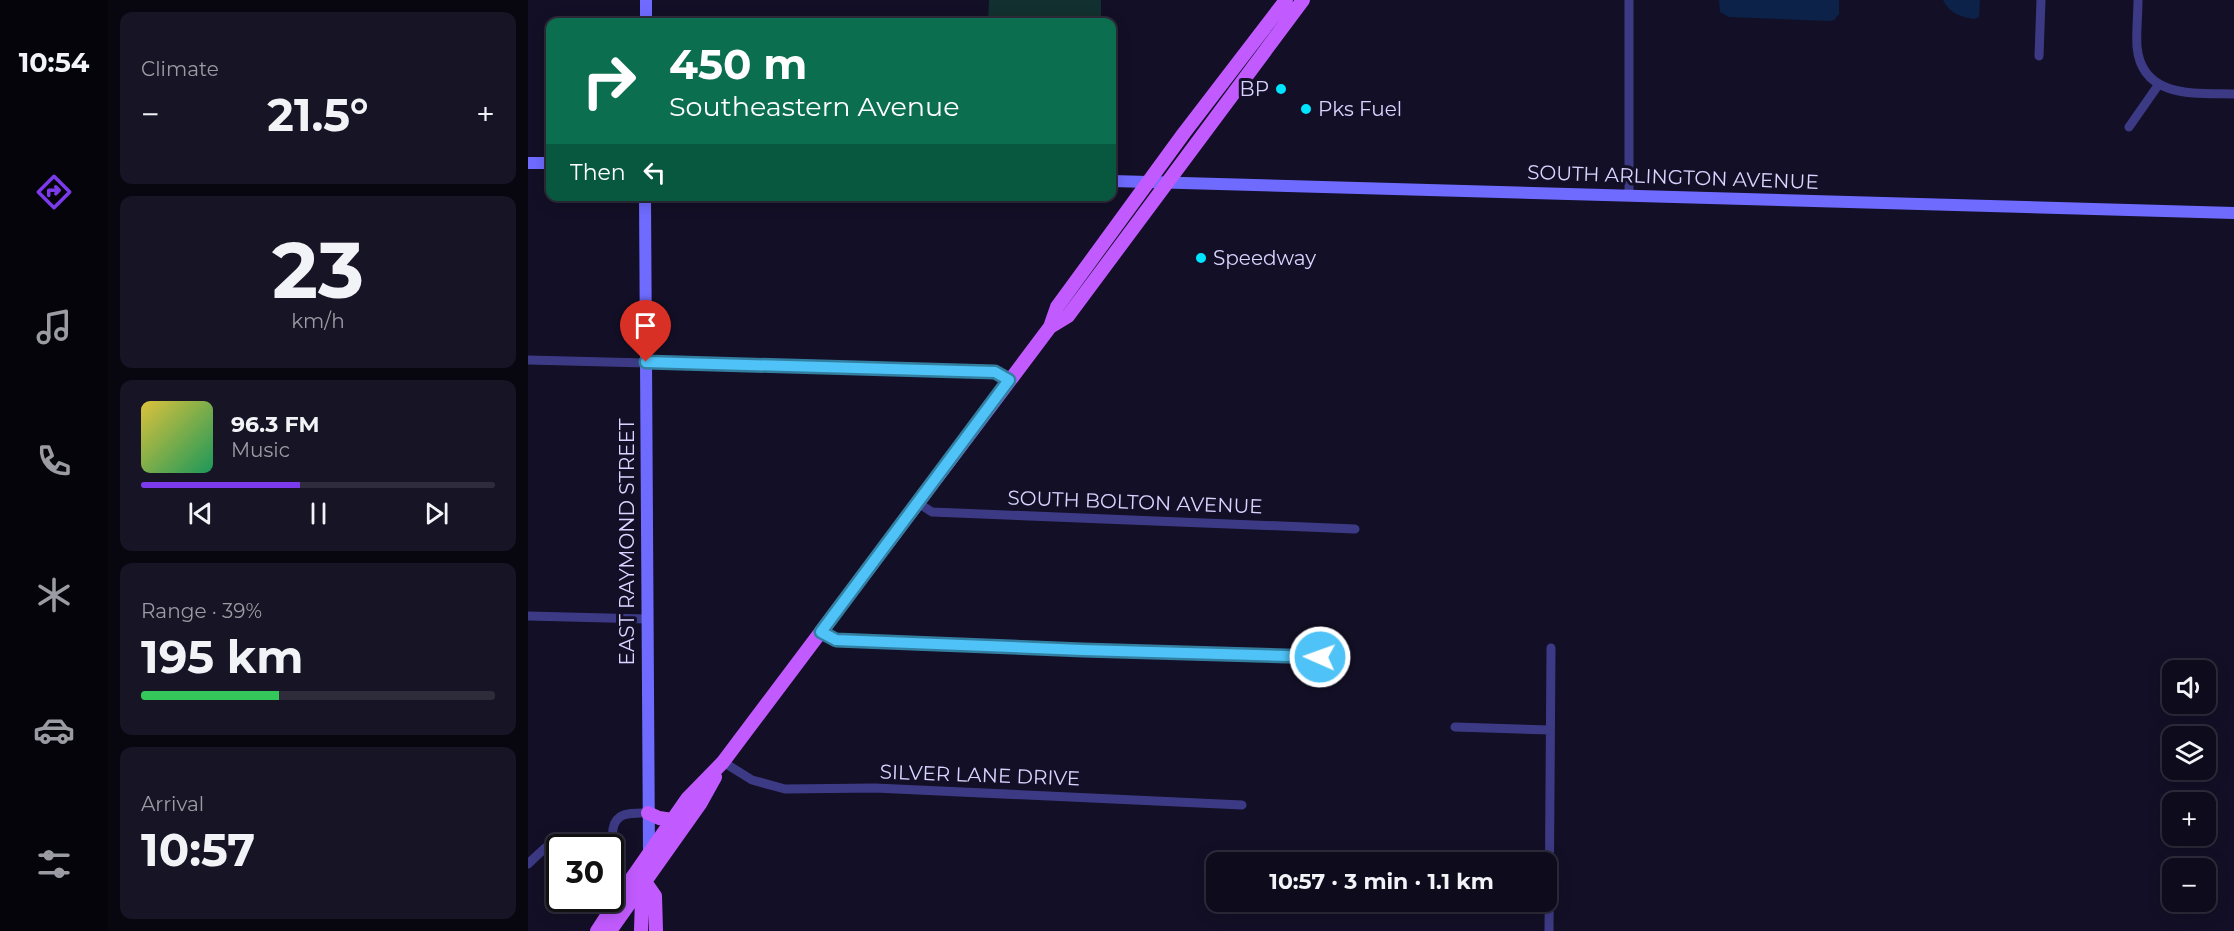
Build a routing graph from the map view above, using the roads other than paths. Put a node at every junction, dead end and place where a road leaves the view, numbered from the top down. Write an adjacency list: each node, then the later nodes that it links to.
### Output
1 (646, 0): 7 (main road)
2 (1286, 0): 16 (main road)
3 (1303, 0): 15 (main road)
4 (1629, 0): 17 (street)
5 (2042, 0): 8 (street)
6 (2138, 0): 9 (street)
7 (646, 18)
8 (2039, 56)
9 (2159, 84): 10 (street); 11 (street)
10 (2234, 94)
11 (2129, 127)
12 (528, 163): 13 (main road)
13 (546, 164)
14 (1116, 181): 16 (main road, SOUTH ARLINGTON AVENUE)
15 (1167, 182): 16 (main road, SOUTH ARLINGTON AVENUE); 17 (main road, SOUTH ARLINGTON AVENUE); 20 (main road)
16 (1150, 183): 20 (main road)
17 (1629, 195): 19 (main road, SOUTH ARLINGTON AVENUE)
18 (645, 201): 22 (main road, EAST RAYMOND STREET)
19 (2234, 213)
20 (1050, 327): 23 (main road)
21 (528, 360): 22 (street)
22 (646, 362): 23 (street); 27 (main road, EAST RAYMOND STREET)
23 (1009, 380): 24 (main road)
24 (918, 503): 25 (street, SOUTH BOLTON AVENUE); 28 (main road)
25 (1354, 529)
26 (528, 616): 27 (street)
27 (647, 619): 35 (main road, EAST RAYMOND STREET)
28 (821, 632): 30 (street); 33 (main road)
29 (1551, 648): 32 (street)
30 (1320, 657)
31 (1455, 727): 32 (street)
32 (1550, 730): 47 (street)
33 (723, 762): 34 (street, SILVER LANE DRIVE); 36 (main road); 41 (main road)
34 (1242, 805)
35 (648, 813): 36 (main road); 37 (street); 39 (main road, EAST RAYMOND STREET)
36 (672, 820): 39 (main road)
37 (612, 834)
38 (546, 848): 40 (street)
39 (649, 854): 41 (main road, EAST RAYMOND STREET); 44 (main road)
40 (528, 864)
41 (648, 882): 42 (main road); 43 (main road, EAST RAYMOND STREET); 46 (main road, EAST RAYMOND STREET)
42 (620, 918): 43 (main road); 45 (main road)
43 (641, 929)
44 (597, 931)
45 (610, 931)
46 (656, 931)
47 (1549, 931)

